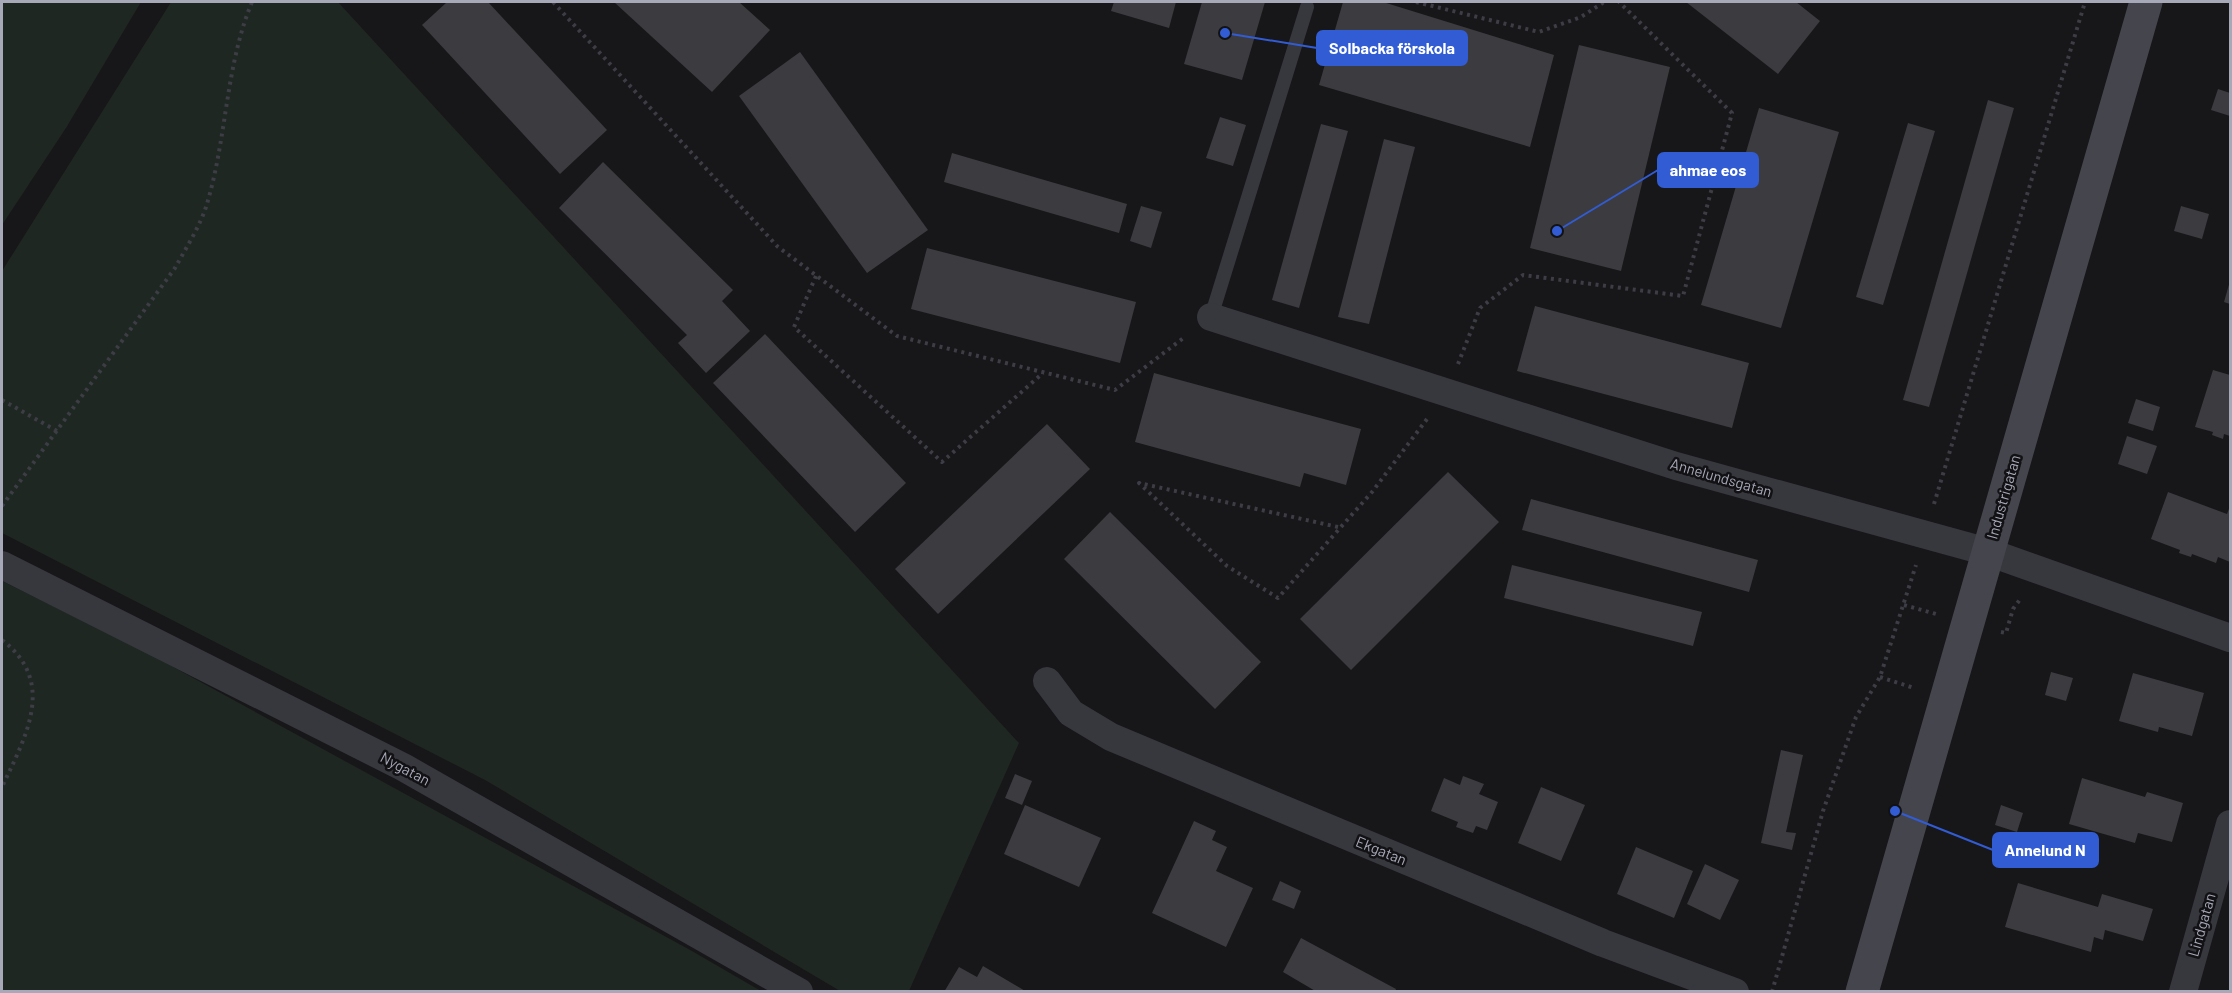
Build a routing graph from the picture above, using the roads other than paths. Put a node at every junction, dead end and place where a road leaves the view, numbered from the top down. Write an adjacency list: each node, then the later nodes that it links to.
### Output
1 (2146, 2): 4 (street, Industrigatan)
2 (1307, 7): 3 (lane)
3 (1211, 317): 4 (street, Annelundsgatan)
4 (1988, 552): 6 (street, Annelundsgatan); 11 (street, Industrigatan)
5 (2, 565): 9 (street, Nygatan)
6 (2230, 638)
7 (1047, 681): 10 (street, Ekgatan)
8 (2230, 824): 12 (street, Lindgatan)
9 (799, 992)
10 (1735, 992)
11 (1862, 992)
12 (2183, 992)

